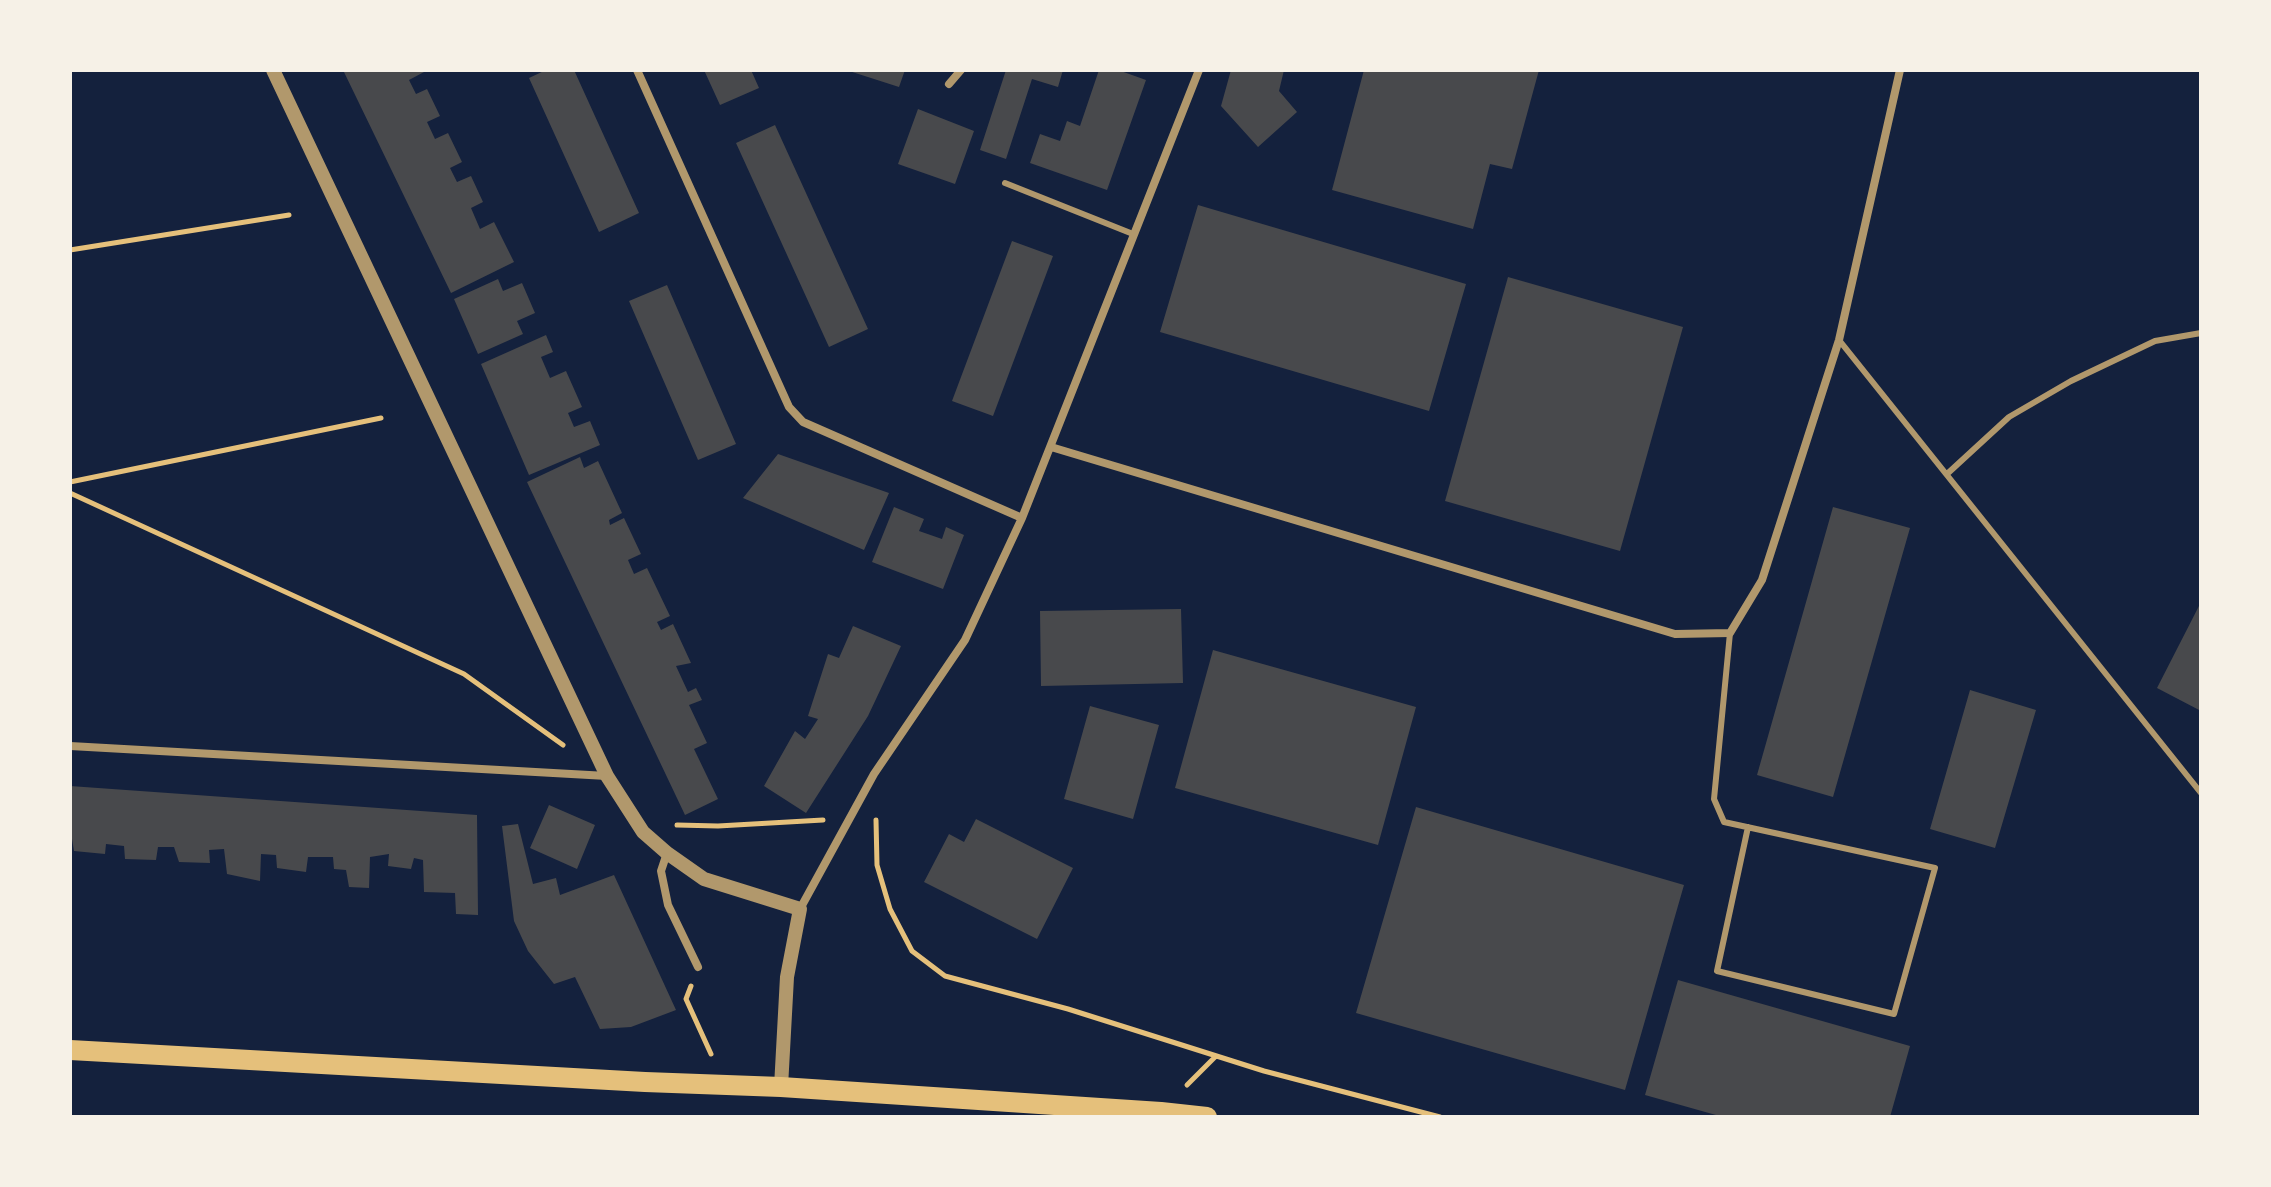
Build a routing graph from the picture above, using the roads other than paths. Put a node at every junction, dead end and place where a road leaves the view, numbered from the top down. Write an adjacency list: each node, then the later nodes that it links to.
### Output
1 (273, 70): 16 (street)
2 (637, 70): 13 (street)
3 (961, 70): 6 (street)
4 (1199, 70): 8 (street)
5 (1900, 70): 10 (street)
6 (949, 84)
7 (1005, 183): 8 (lane)
8 (1133, 234): 11 (street)
9 (2201, 333): 12 (lane)
10 (1839, 340): 12 (lane); 14 (street)
11 (1051, 447): 13 (street); 14 (street)
12 (1947, 474): 17 (lane)
13 (1022, 518): 20 (street)
14 (1730, 633): 18 (lane)
15 (70, 746): 16 (street)
16 (607, 776): 19 (street)
17 (2201, 793)
18 (1748, 827): 18 (lane)
19 (667, 853): 20 (street); 21 (street)
20 (800, 909): 23 (street)
21 (698, 967)
22 (70, 1050): 23 (main road)
23 (781, 1087): 24 (main road)
24 (1160, 1114): 25 (main road)
25 (1207, 1117)

